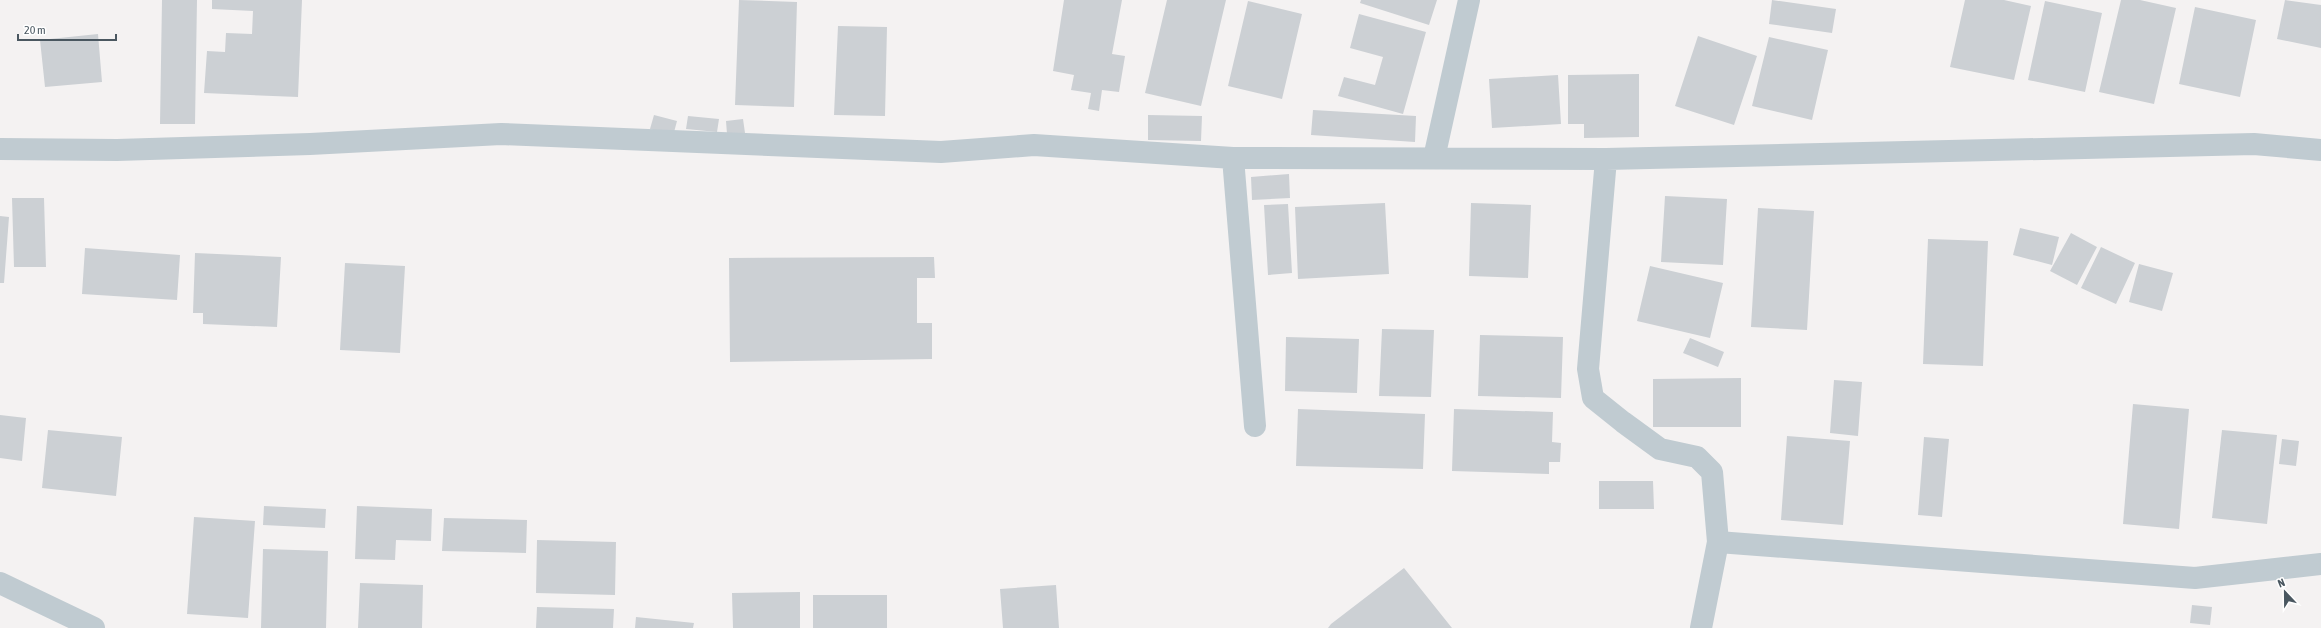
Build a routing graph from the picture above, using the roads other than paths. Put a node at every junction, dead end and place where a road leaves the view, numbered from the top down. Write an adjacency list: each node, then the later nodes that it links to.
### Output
1 (1469, 0): 5 (street)
2 (0, 149): 4 (street)
3 (2321, 150): 6 (street)
4 (1233, 158): 5 (street); 7 (street)
5 (1434, 158): 6 (street)
6 (1606, 159): 8 (street)
7 (1255, 426)
8 (1718, 542): 9 (street); 12 (street)
9 (2321, 564)
10 (0, 583): 11 (street)
11 (94, 628)
12 (1701, 628)

